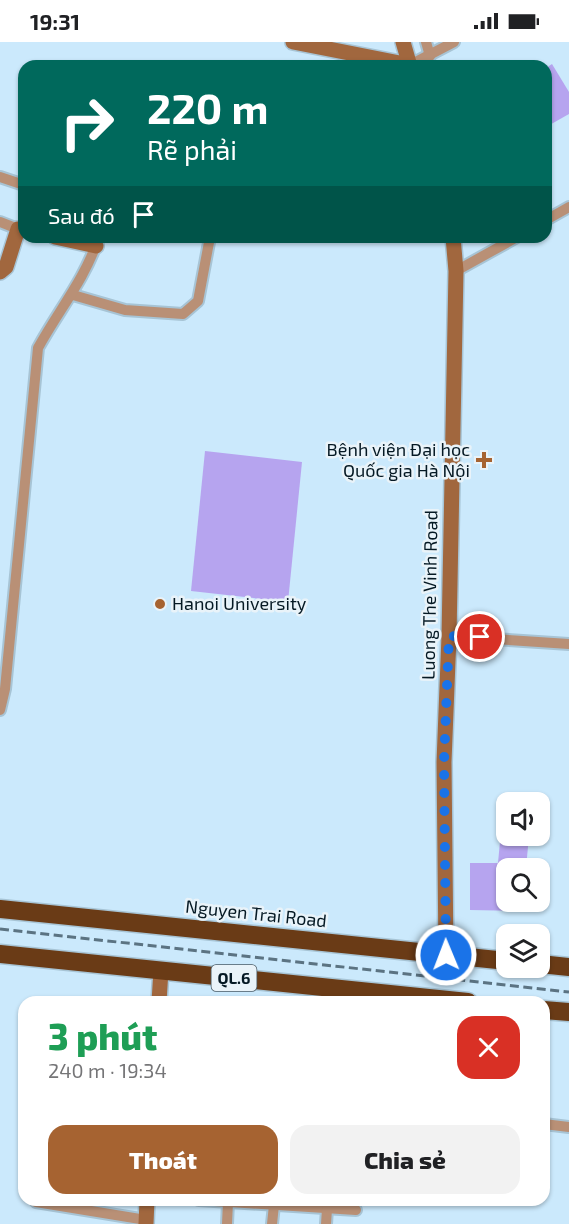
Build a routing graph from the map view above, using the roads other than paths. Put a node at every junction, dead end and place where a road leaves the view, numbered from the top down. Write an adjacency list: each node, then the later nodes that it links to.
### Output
1 (293, 42): 6 (street)
2 (403, 42): 7 (street)
3 (426, 42): 5 (street)
4 (454, 42): 5 (street)
5 (430, 56): 8 (street)
6 (381, 60)
7 (408, 60)
8 (422, 60)
9 (0, 177): 10 (street)
10 (18, 183)
11 (569, 207): 12 (street)
12 (552, 217)
13 (0, 222): 14 (street)
14 (18, 229)
15 (18, 237): 21 (street)
16 (90, 243): 22 (street)
17 (209, 243): 22 (street)
18 (454, 243): 20 (street, Luong The Vinh Road)
19 (506, 243): 20 (street)
20 (456, 271): 23 (street, Luong The Vinh Road)
21 (0, 272)
22 (73, 295): 25 (street)
23 (449, 636): 24 (street); 28 (street, Luong The Vinh Road)
24 (569, 644)
25 (0, 710)
26 (0, 909): 28 (highway, Nguyen Trai Road)
27 (0, 954): 32 (highway, QL.6)
28 (446, 955): 29 (highway, Nguyen Trai Road)
29 (496, 960)
30 (550, 965): 31 (highway)
31 (569, 967)
32 (161, 970): 33 (street); 34 (highway, QL.6)
33 (159, 996)
34 (408, 996)
35 (550, 1010): 36 (highway)
36 (569, 1012)
37 (550, 1125): 38 (street)
38 (569, 1127)
39 (58, 1206): 46 (street)
40 (147, 1206): 46 (street)
41 (228, 1206): 47 (street)
42 (274, 1206): 48 (street)
43 (287, 1206): 44 (street)
44 (327, 1209): 45 (street); 49 (street)
45 (356, 1210)
46 (146, 1222)
47 (227, 1224)
48 (273, 1224)
49 (326, 1224)

